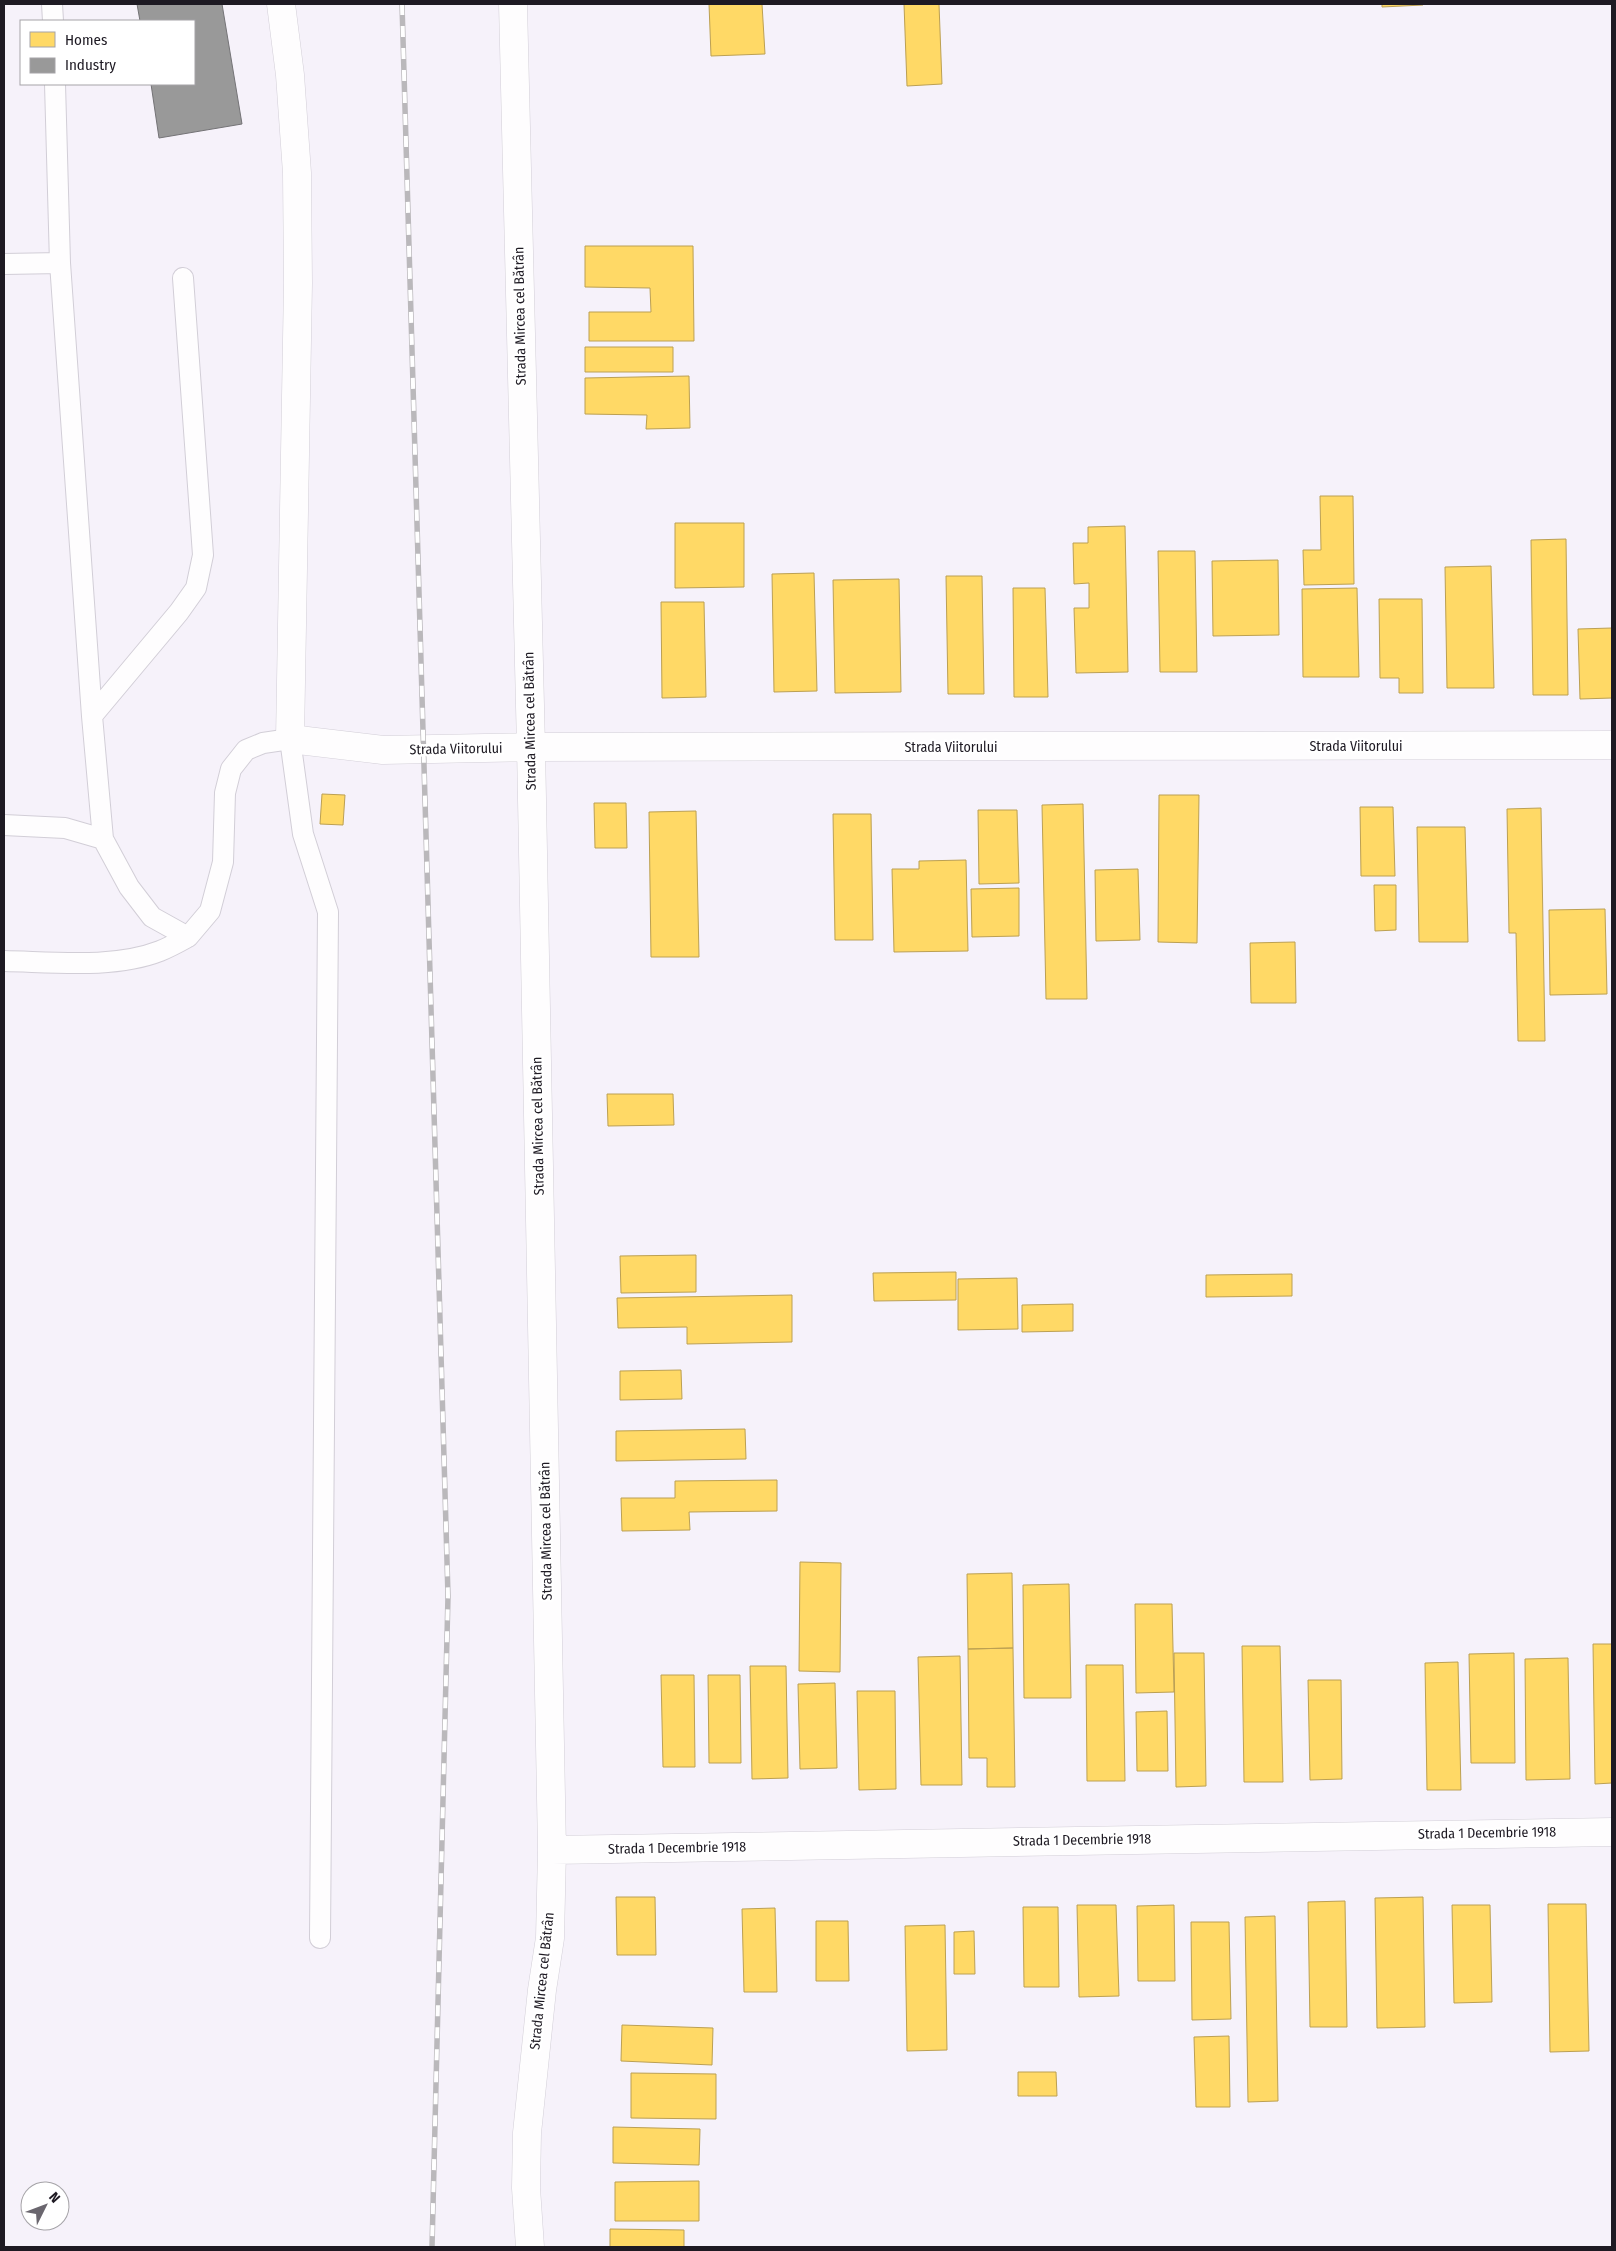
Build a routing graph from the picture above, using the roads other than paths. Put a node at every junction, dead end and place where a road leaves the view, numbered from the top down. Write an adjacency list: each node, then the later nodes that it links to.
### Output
1 (52, 4): 4 (lane)
2 (281, 4): 10 (street)
3 (513, 4): 12 (street, Strada Mircea cel Bătrân)
4 (53, 20)
5 (55, 85): 6 (lane)
6 (60, 263): 7 (lane); 9 (lane)
7 (4, 264)
8 (183, 278): 9 (lane)
9 (92, 716): 14 (lane)
10 (290, 739): 12 (street, Strada Viitorului); 15 (lane); 19 (lane)
11 (1612, 746): 12 (street, Strada Viitorului)
12 (531, 747): 18 (street, Strada Mircea cel Bătrân)
13 (4, 825): 14 (lane)
14 (103, 839): 15 (lane)
15 (188, 937): 16 (lane)
16 (4, 961)
17 (1612, 1832): 18 (street, Strada 1 Decembrie 1918)
18 (552, 1850): 20 (street, Strada Mircea cel Bătrân)
19 (320, 1938)
20 (530, 2247)

